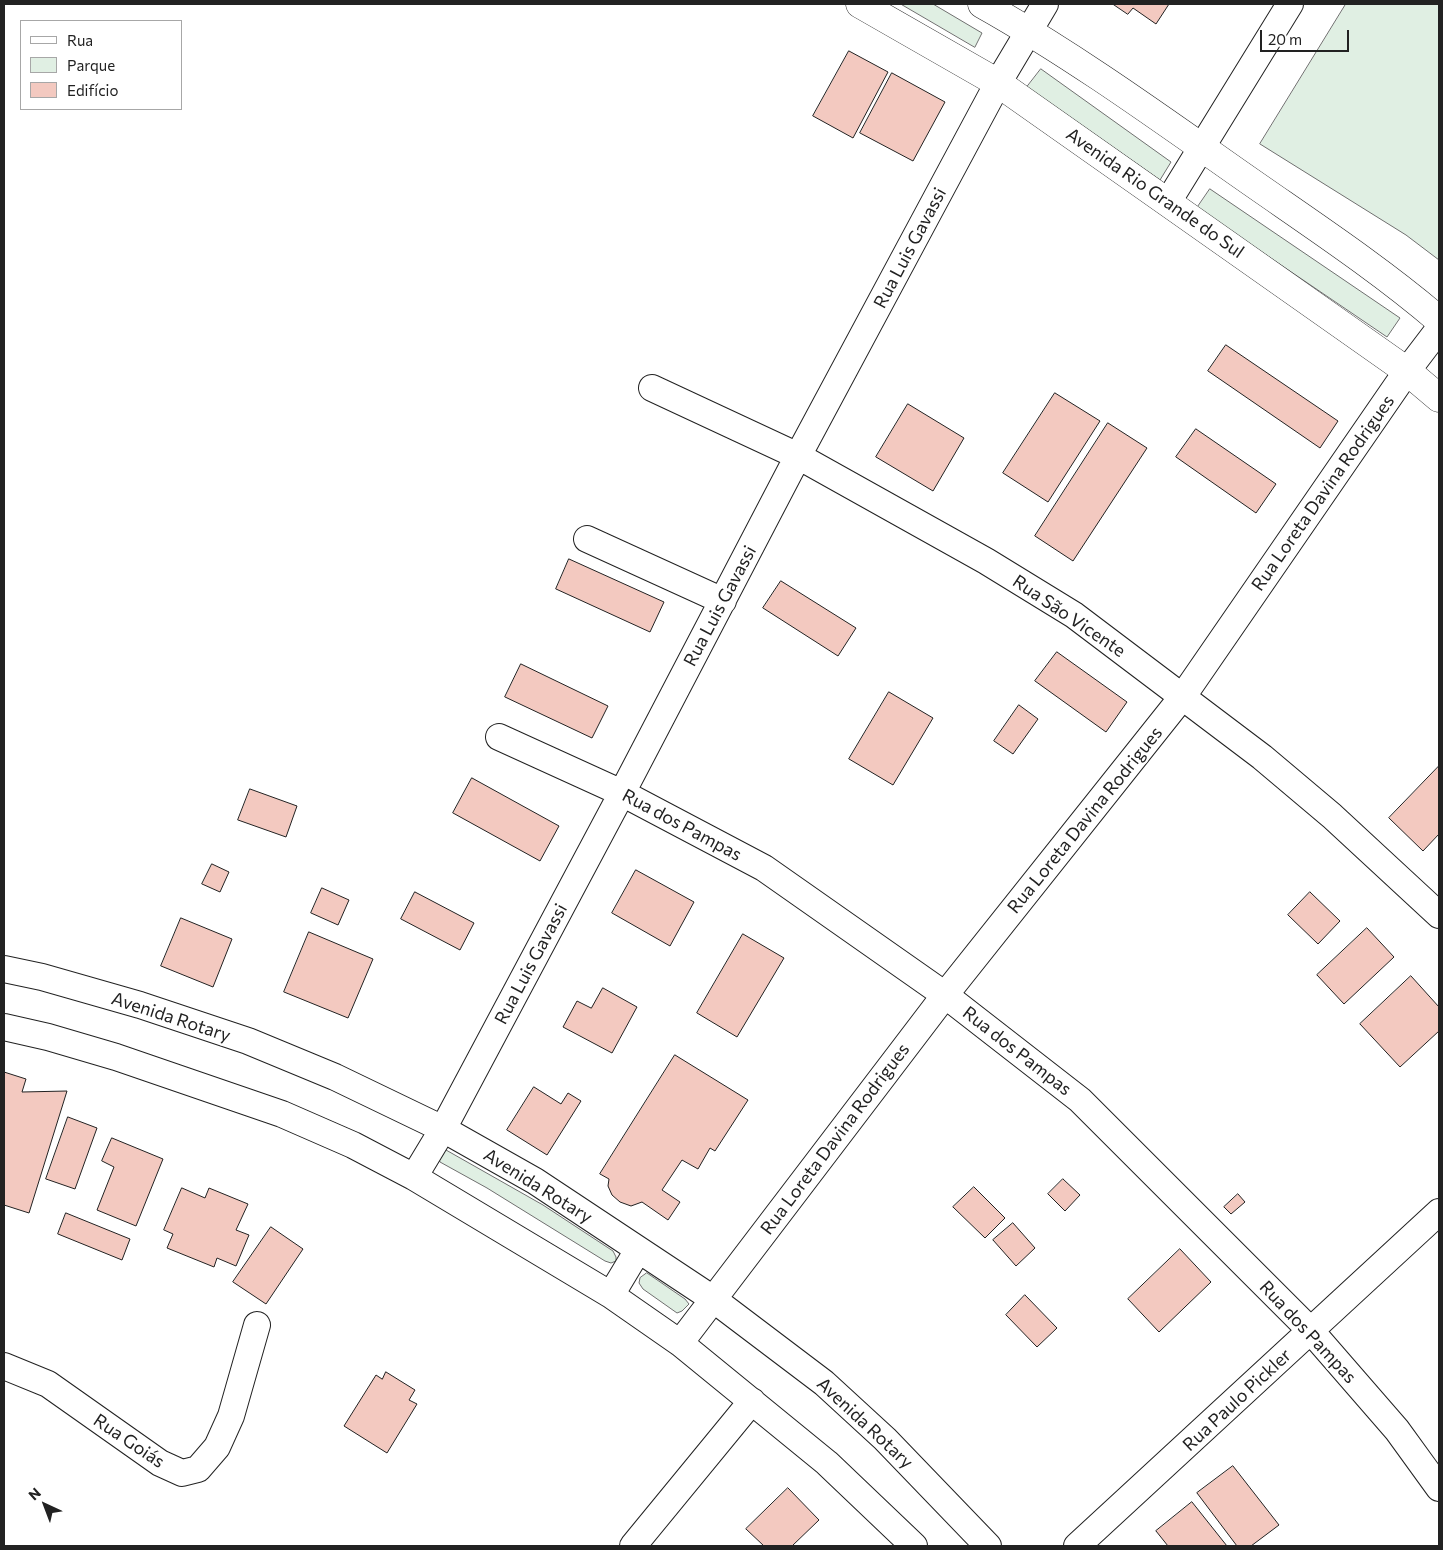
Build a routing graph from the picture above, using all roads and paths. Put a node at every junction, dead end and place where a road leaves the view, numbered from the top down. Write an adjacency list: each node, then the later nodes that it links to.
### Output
1 (860, 4): 6 (street, Avenida Rio Grande do Sul)
2 (982, 4): 5 (street)
3 (1045, 4): 5 (street)
4 (1290, 4): 7 (street)
5 (1029, 30): 6 (street, Rua Luis Gavassi); 7 (street)
6 (998, 83): 8 (street, Avenida Rio Grande do Sul); 14 (street, Rua Luis Gavassi)
7 (1202, 148): 8 (street); 9 (street)
8 (1168, 202): 11 (street, Avenida Rio Grande do Sul)
9 (1439, 320)
10 (1439, 328): 11 (street, Rua Loreta Davina Rodrigues)
11 (1406, 371): 13 (street, Avenida Rio Grande do Sul); 17 (street, Rua Loreta Davina Rodrigues)
12 (652, 388): 14 (street, Rua São Vicente)
13 (1439, 398)
14 (798, 456): 16 (street, Rua Luis Gavassi); 17 (street, Rua São Vicente)
15 (587, 539): 16 (street)
16 (723, 601): 19 (street, Rua Luis Gavassi)
17 (1183, 696): 20 (street, Rua São Vicente); 22 (street, Rua Loreta Davina Rodrigues)
18 (499, 737): 19 (street, Rua dos Pampas)
19 (622, 793): 22 (street, Rua dos Pampas); 24 (street, Rua Luis Gavassi)
20 (1439, 915)
21 (4, 969): 24 (street, Avenida Rotary)
22 (945, 994): 29 (street, Rua Loreta Davina Rodrigues); 31 (street, Rua dos Pampas)
23 (4, 1027): 25 (street)
24 (443, 1129): 25 (street, Rua Luis Gavassi); 27 (street, Avenida Rotary)
25 (414, 1177): 28 (street)
26 (1439, 1212): 31 (street, Rua Paulo Pickler)
27 (638, 1250): 28 (street); 29 (street, Avenida Rotary)
28 (611, 1295): 32 (street)
29 (713, 1299): 32 (street, Rua Loreta Davina Rodrigues); 38 (street, Avenida Rotary)
30 (257, 1324): 33 (street, Rua Goiás)
31 (1311, 1331): 35 (street, Rua dos Pampas); 39 (street, Rua Paulo Pickler)
32 (680, 1343): 34 (street)
33 (4, 1366)
34 (752, 1400): 36 (street); 37 (street)
35 (1439, 1488)
36 (633, 1546)
37 (914, 1546)
38 (988, 1546)
39 (1077, 1546)

